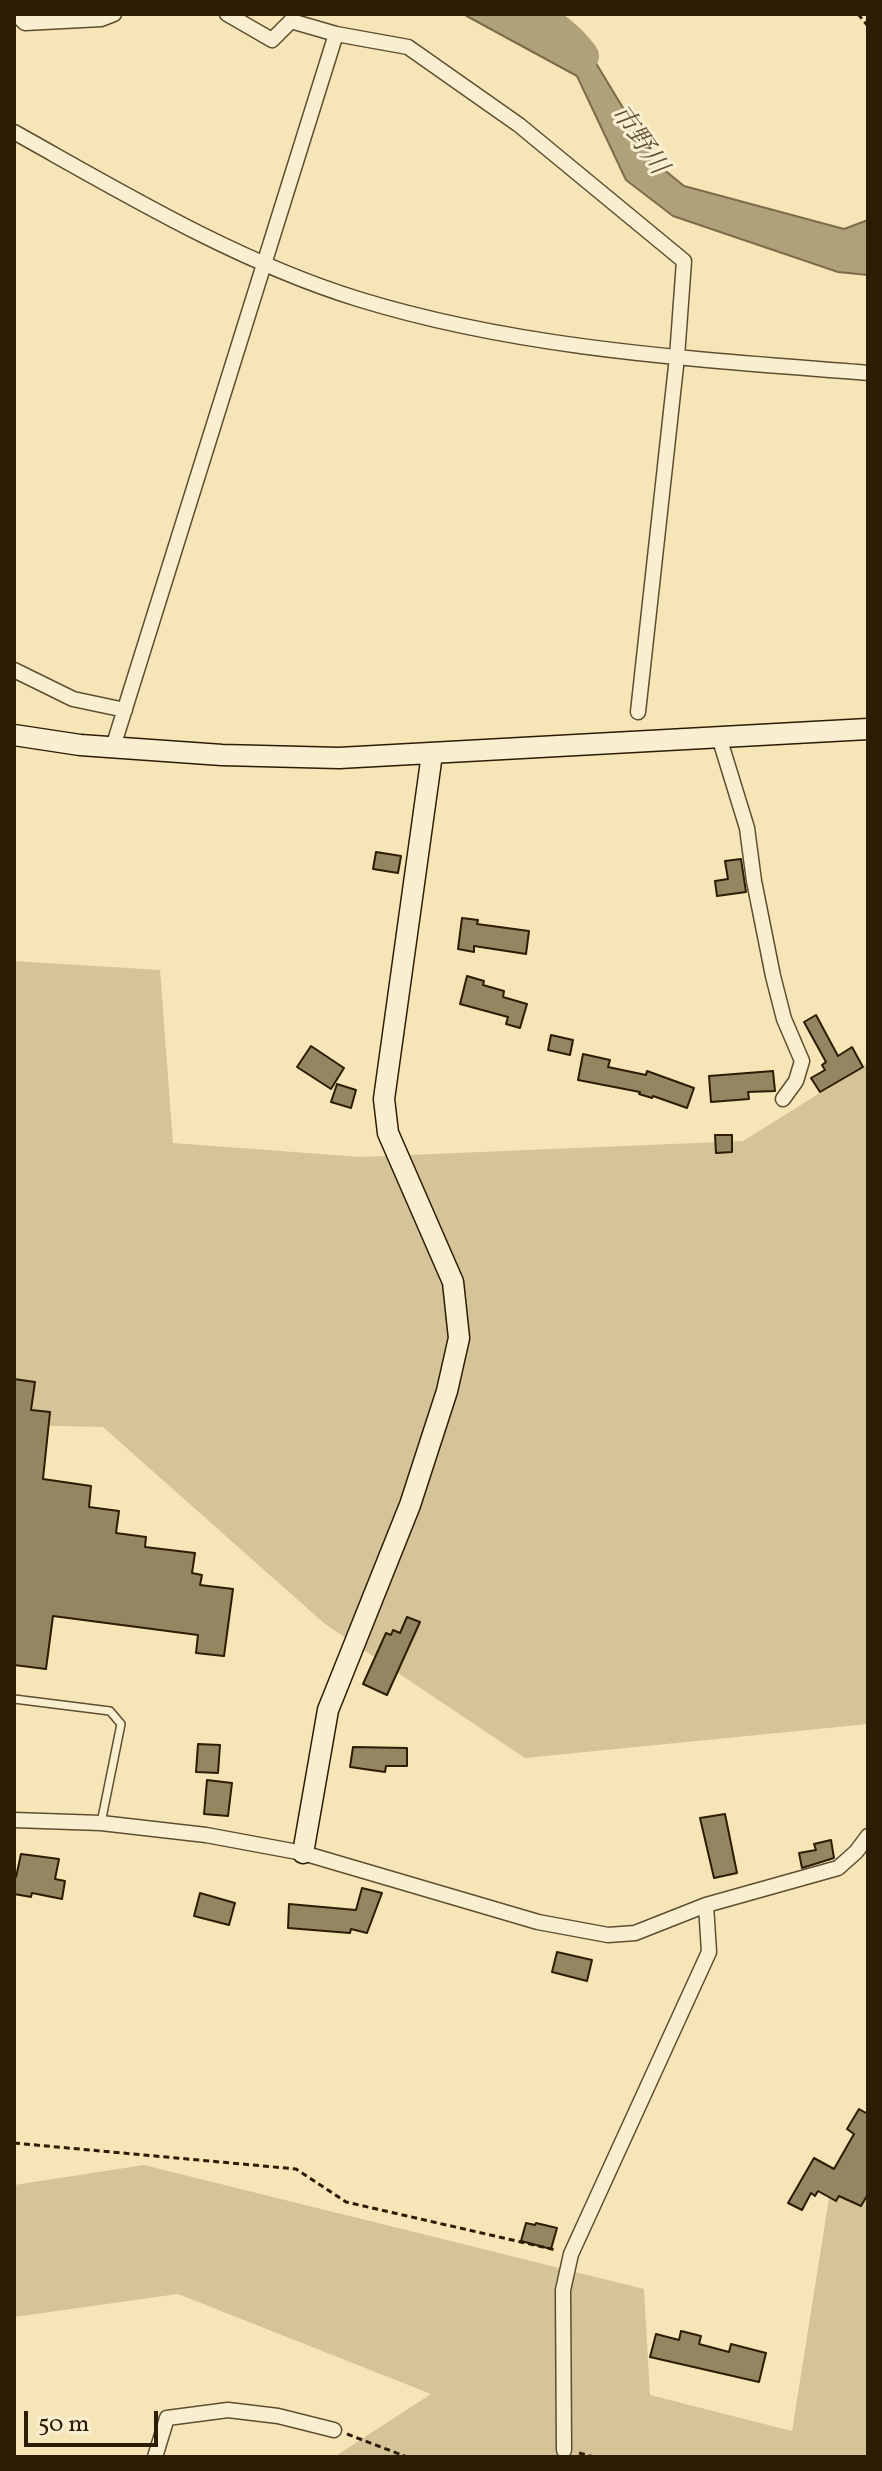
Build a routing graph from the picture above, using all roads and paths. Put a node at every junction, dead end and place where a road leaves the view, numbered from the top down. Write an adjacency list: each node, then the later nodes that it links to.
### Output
1 (16, 14): 2 (street)
2 (114, 14)
3 (227, 14): 6 (street)
4 (858, 14): 5 (path)
5 (868, 26)
6 (336, 34): 8 (street); 9 (street)
7 (14, 132): 8 (street)
8 (264, 265): 9 (street); 12 (street)
9 (677, 357): 10 (street); 13 (street)
10 (868, 373)
11 (14, 670): 12 (street)
12 (125, 710): 17 (street)
13 (638, 712)
14 (868, 729): 16 (street)
15 (14, 735): 17 (street)
16 (719, 737): 18 (street); 19 (street)
17 (113, 747): 18 (street)
18 (432, 754): 24 (street)
19 (783, 1099)
20 (14, 1699): 22 (lane)
21 (14, 1820): 22 (street)
22 (101, 1823): 24 (street)
23 (868, 1836): 25 (street)
24 (303, 1853): 25 (street)
25 (706, 1905): 27 (street)
26 (14, 2143): 27 (path)
27 (571, 2254): 29 (street)
28 (334, 2430): 30 (street); 31 (path)
29 (564, 2450)
30 (155, 2457)
31 (407, 2457)

